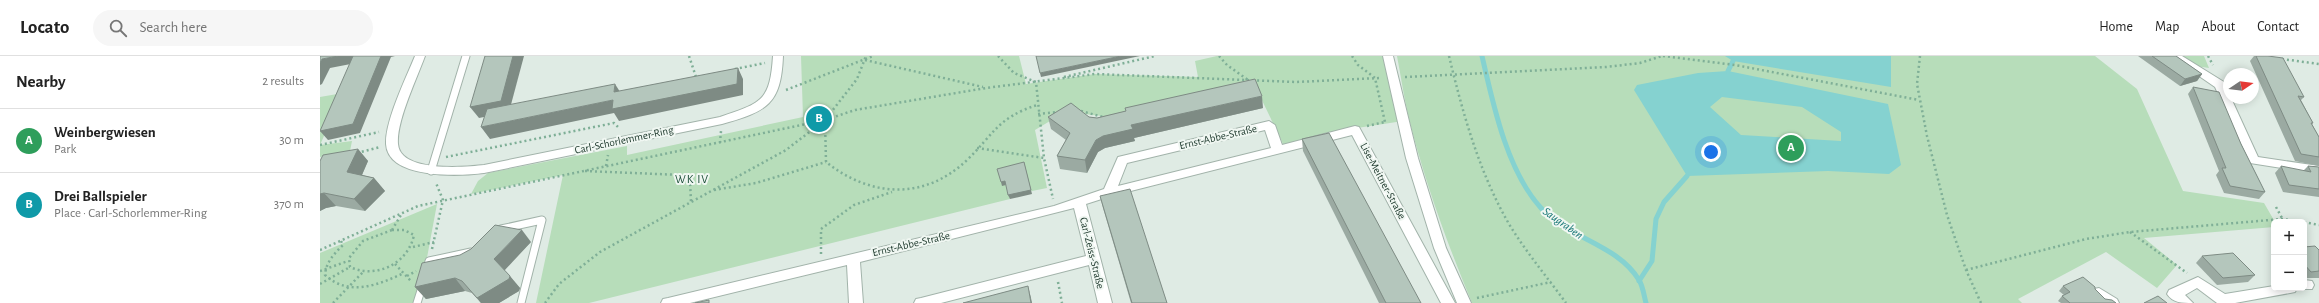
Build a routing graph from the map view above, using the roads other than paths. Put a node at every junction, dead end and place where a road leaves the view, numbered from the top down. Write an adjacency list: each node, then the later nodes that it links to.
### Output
1 (420, 56): 8 (street, Carl-Schorlemmer-Ring)
2 (466, 56): 8 (lane)
3 (1388, 56): 18 (street)
4 (2175, 56): 7 (street)
5 (778, 58): 8 (street, Carl-Schorlemmer-Ring)
6 (1278, 150): 9 (street, Ernst-Abbe-Straße); 9 (street, Ernst-Abbe-Straße); 25 (street, Lise-Meitner-Straße)
7 (2319, 170)
8 (431, 171)
9 (1108, 192): 10 (street, Ernst-Abbe-Straße)
10 (1079, 203): 13 (street, Ernst-Abbe-Straße); 14 (street, Carl-Zeiss-Straße)
11 (494, 231): 20 (lane)
12 (477, 247): 19 (lane)
13 (853, 257): 21 (street, Ernst-Abbe-Straße); 22 (street)
14 (1093, 259): 23 (street); 24 (street, Carl-Zeiss-Straße)
15 (2275, 291): 17 (street)
16 (2099, 293): 26 (street)
17 (2225, 301): 27 (street)
18 (1461, 302)
19 (417, 303)
20 (521, 303)
21 (668, 303)
22 (856, 303)
23 (921, 303)
24 (1105, 303)
25 (1448, 303)
26 (2112, 303)
27 (2186, 303)

